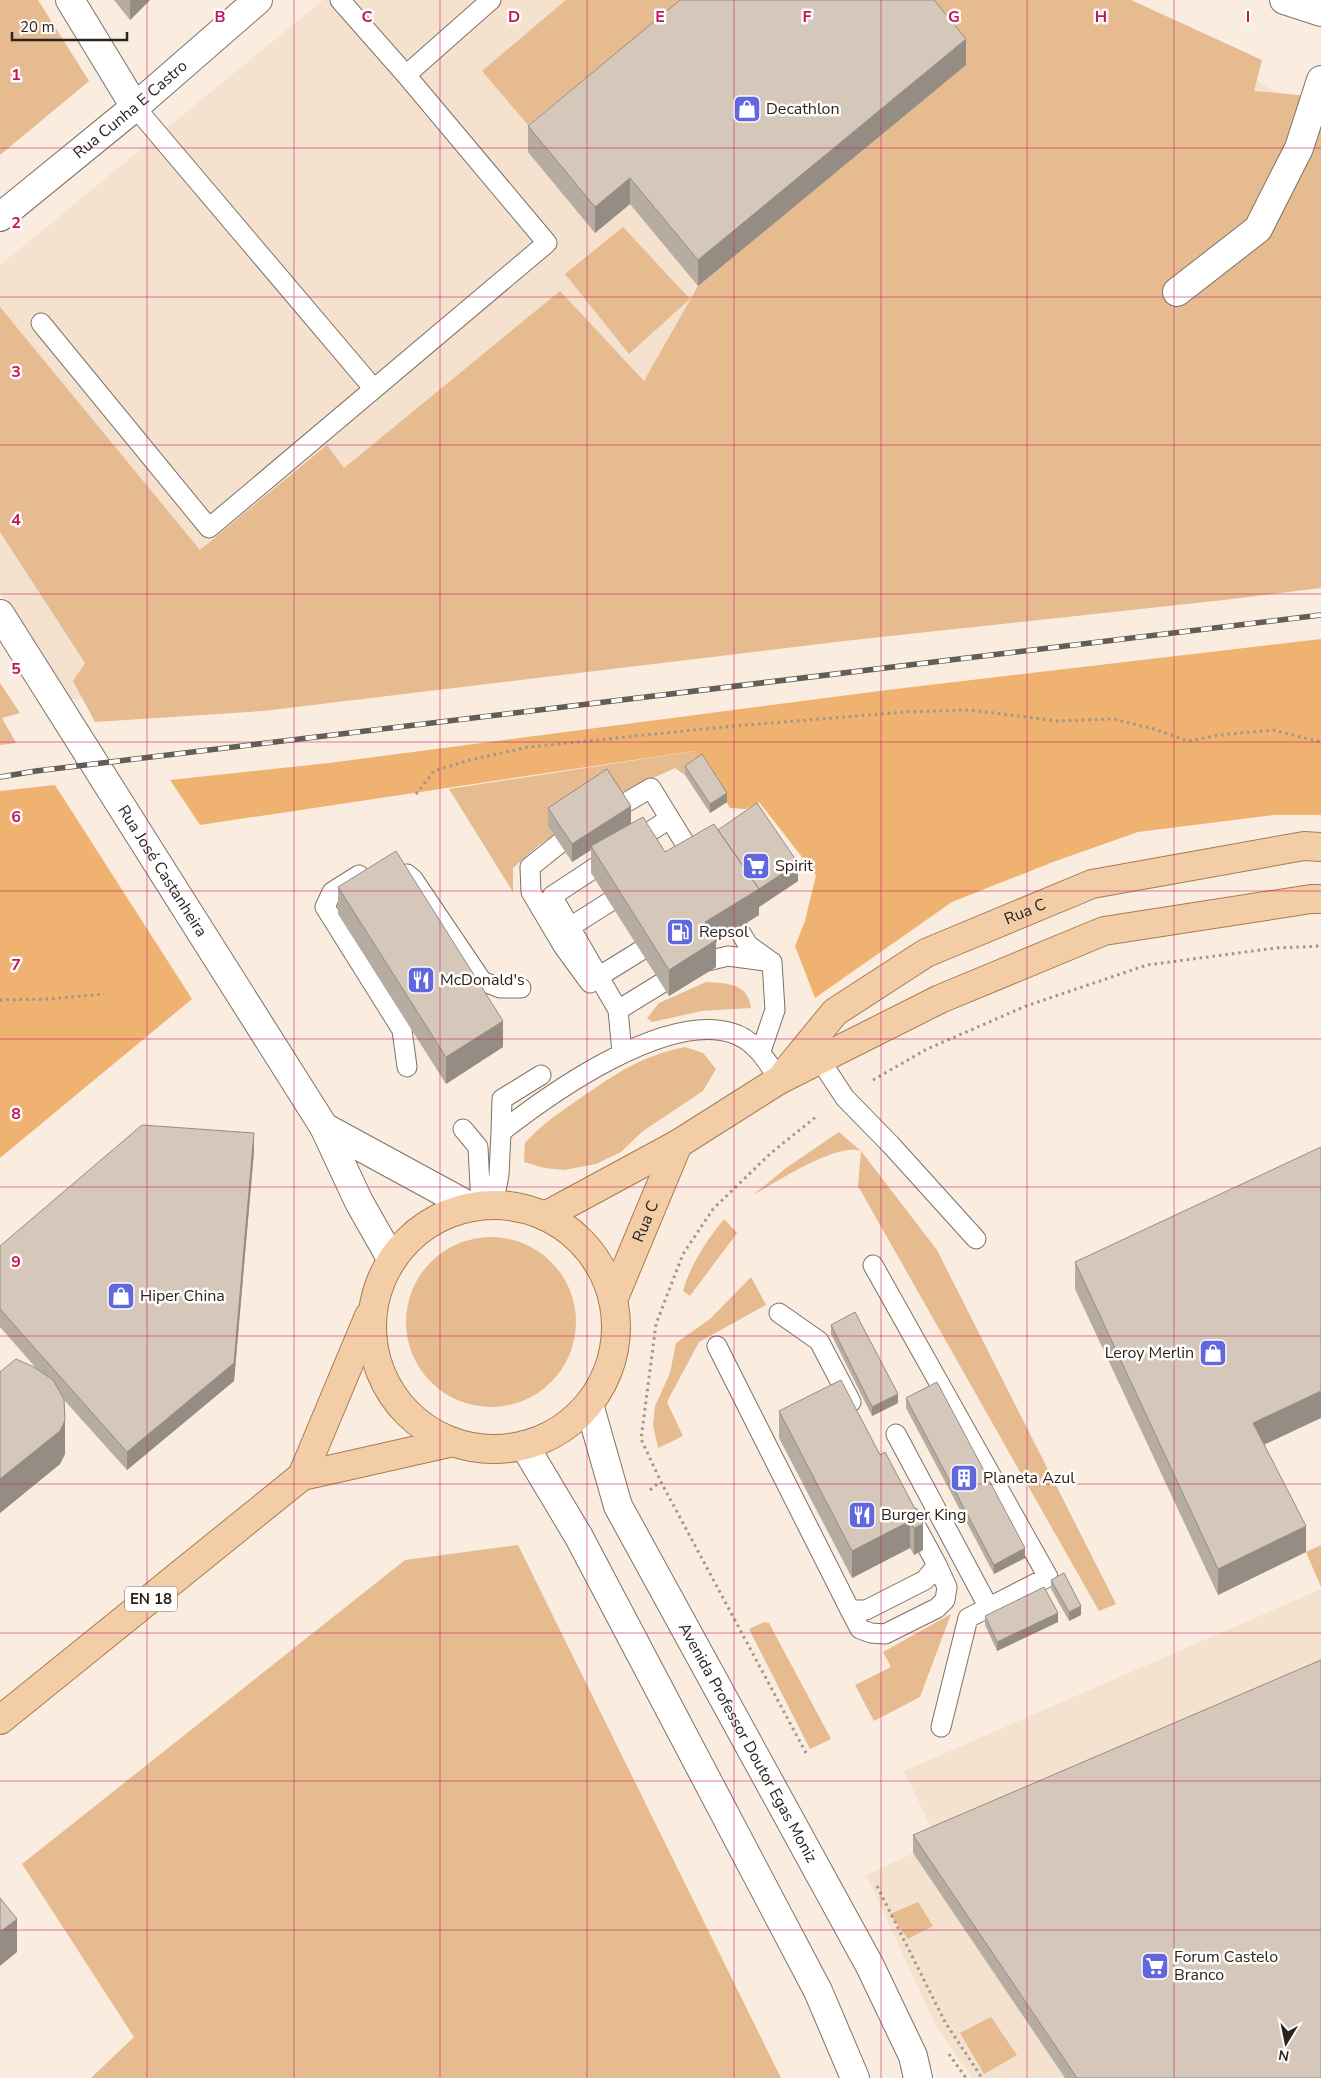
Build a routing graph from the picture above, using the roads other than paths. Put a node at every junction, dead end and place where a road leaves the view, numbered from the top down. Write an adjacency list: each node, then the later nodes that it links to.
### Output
1 (70, 0): 9 (street)
2 (258, 0): 9 (street, Rua Cunha E Castro)
3 (340, 0): 7 (lane)
4 (491, 0): 7 (lane)
5 (1284, 0): 6 (street)
6 (1321, 12)
7 (406, 75): 13 (lane)
8 (1321, 80): 11 (street)
9 (135, 106): 10 (street, Rua Cunha E Castro); 13 (lane)
10 (0, 217)
11 (1177, 292)
12 (41, 322): 13 (lane)
13 (374, 389)
14 (0, 614): 39 (street, Rua José Castanheira)
15 (620, 806): 16 (lane)
16 (668, 819): 19 (lane); 27 (lane)
17 (560, 843): 32 (lane)
18 (1321, 847): 37 (main road, Rua C)
19 (690, 852): 20 (lane); 23 (lane)
20 (674, 862)
21 (395, 863): 31 (lane)
22 (372, 867): 36 (lane)
23 (705, 876)
24 (642, 882): 27 (lane)
25 (1321, 899): 35 (main road, Rua C)
26 (705, 911): 29 (lane)
27 (570, 928): 30 (lane)
28 (672, 931): 30 (lane)
29 (772, 962): 32 (lane); 33 (lane)
30 (598, 976): 32 (lane)
31 (521, 988)
32 (618, 1010): 34 (lane)
33 (760, 1051): 34 (lane); 37 (lane)
34 (622, 1053): 38 (lane)
35 (820, 1060): 37 (main road, Rua C); 45 (lane)
36 (408, 1067)
37 (779, 1080): 42 (main road, Rua C)
38 (540, 1101): 41 (lane); 41 (lane)
39 (324, 1127): 43 (street, Rua José Castanheira); 46 (street, Rua José Castanheira)
40 (463, 1129): 43 (lane)
41 (500, 1132): 43 (lane)
42 (678, 1144): 44 (main road, Rua C); 48 (main road, Rua C)
43 (482, 1206): 44 (main road); 46 (main road)
44 (545, 1216): 48 (main road)
45 (976, 1239)
46 (392, 1260): 49 (main road)
47 (873, 1265): 60 (lane)
48 (613, 1300): 52 (main road)
49 (374, 1306): 55 (main road); 57 (main road, EN 18)
50 (779, 1314): 53 (lane)
51 (717, 1346): 61 (lane)
52 (589, 1404): 56 (main road); 64 (street, Avenida Professor Doutor Egas Moniz)
53 (860, 1418)
54 (896, 1434): 60 (lane)
55 (453, 1442): 56 (main road); 57 (main road, EN 18)
56 (524, 1445): 65 (street)
57 (302, 1476): 62 (main road, EN 18)
58 (905, 1505): 59 (lane)
59 (937, 1565): 61 (lane); 61 (lane)
60 (989, 1608): 63 (lane)
61 (850, 1610)
62 (0, 1720)
63 (941, 1727)
64 (915, 2067): 66 (lane)
65 (855, 2078)
66 (929, 2078)

